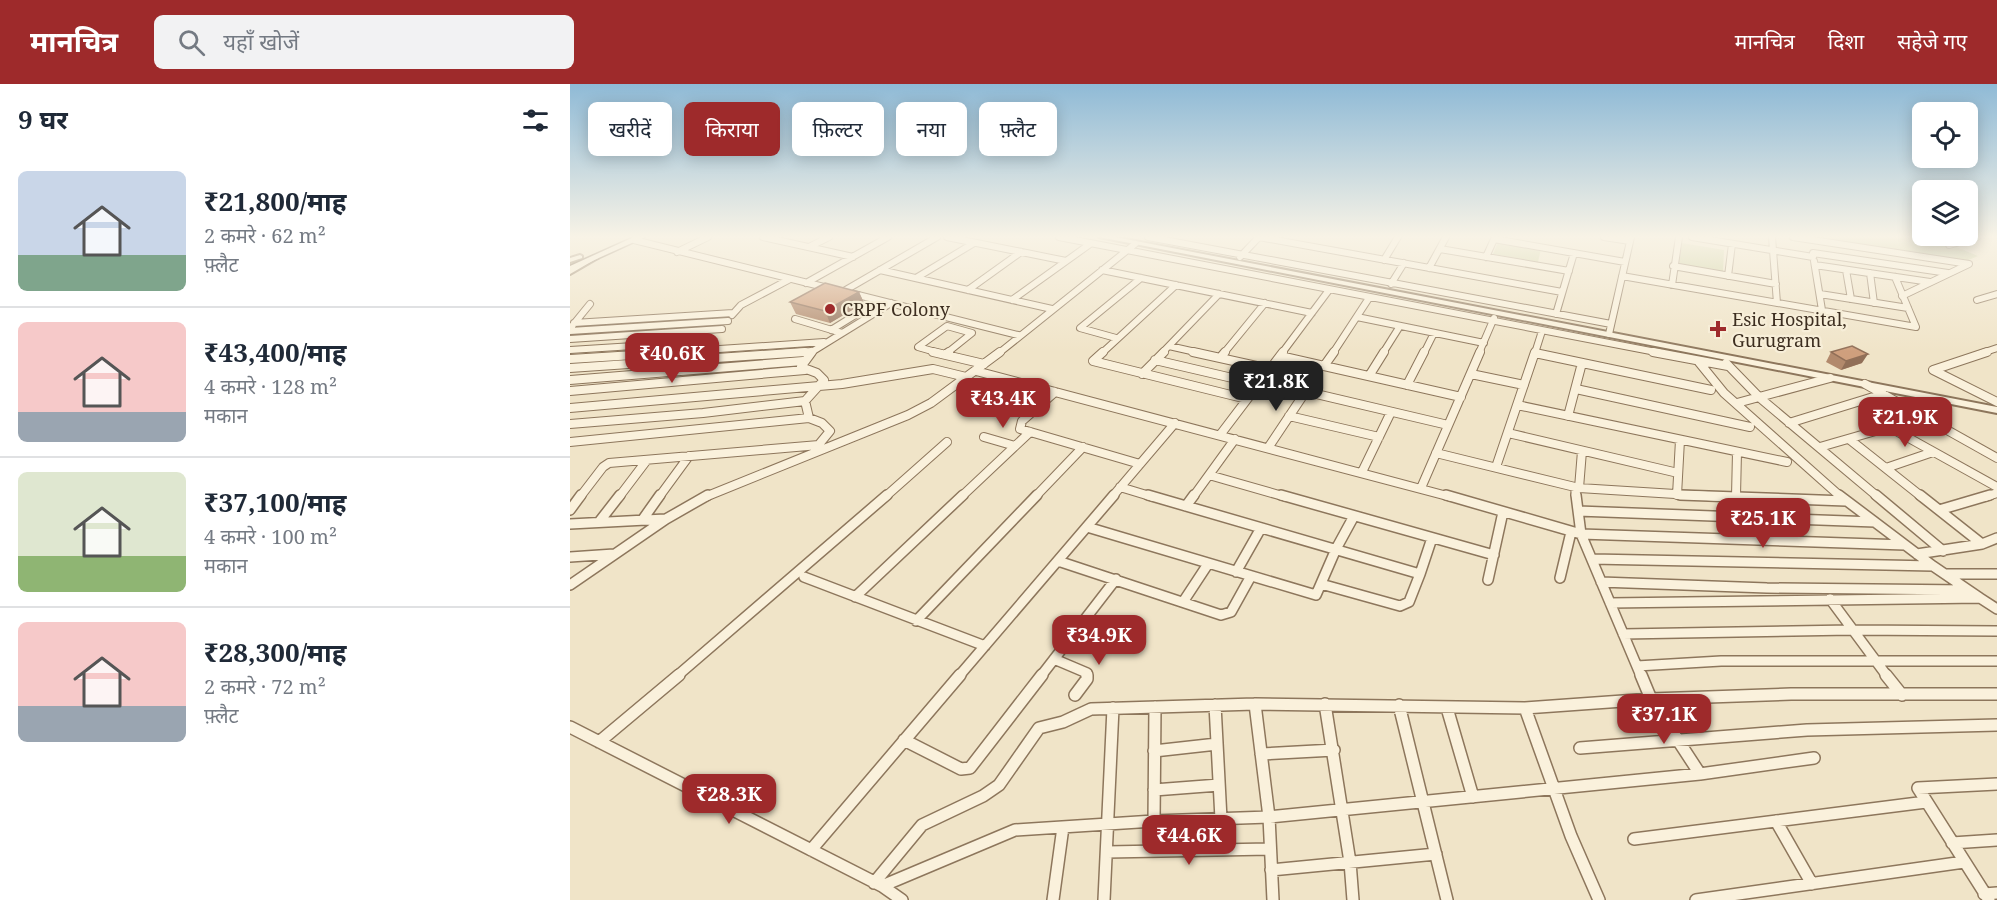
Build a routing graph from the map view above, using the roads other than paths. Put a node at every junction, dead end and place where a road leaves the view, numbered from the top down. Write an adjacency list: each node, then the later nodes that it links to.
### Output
1 (774, 275): 29 (street)
2 (820, 275): 31 (street)
3 (871, 275): 38 (street)
4 (903, 275): 27 (street)
5 (921, 275): 27 (street)
6 (989, 275): 36 (street)
7 (1047, 275): 46 (street)
8 (1095, 275): 56 (street)
9 (1127, 275): 28 (street)
10 (1251, 275): 37 (street)
11 (1319, 275): 60 (street)
12 (1339, 275): 32 (street)
13 (1397, 275): 32 (street)
14 (1468, 275): 39 (street)
15 (1568, 275): 39 (street)
16 (1673, 275): 35 (street)
17 (1723, 275): 25 (street)
18 (1775, 275): 33 (street)
19 (1817, 275): 41 (street)
20 (1847, 275): 45 (street)
21 (1870, 275): 52 (street)
22 (1883, 275): 26 (street)
23 (1944, 275): 30 (street)
24 (1622, 276): 35 (street); 68 (street)
25 (1728, 276): 33 (street)
26 (1895, 277): 30 (street); 43 (street)
27 (916, 278): 36 (street)
28 (1141, 278): 34 (street); 79 (street)
29 (790, 279): 31 (street); 58 (street)
30 (1930, 282): 43 (street)
31 (806, 283): 38 (street)
32 (1391, 284): 61 (street)
33 (1776, 284): 51 (street)
34 (1176, 285): 40 (street); 79 (street)
35 (1672, 285): 51 (street)
36 (968, 290): 46 (street)
37 (1329, 290): 44 (street); 59 (street)
38 (844, 291): 49 (street)
39 (1562, 292): 61 (street)
40 (1219, 294): 50 (street); 84 (street)
41 (1820, 294): 45 (street); 57 (street)
42 (1997, 294): 47 (street)
43 (1902, 296): 54 (street)
44 (1370, 298): 62 (street); 67 (street)
45 (1851, 299): 48 (street)
46 (1012, 300): 56 (street)
47 (1977, 300)
48 (1860, 301): 52 (street); 63 (street)
49 (891, 303): 65 (street); 75 (street)
50 (1265, 303): 59 (street); 93 (street)
51 (1777, 303): 57 (street)
52 (1874, 303): 54 (street)
53 (590, 304): 71 (street)
54 (1908, 308): 63 (street)
55 (865, 309): 73 (street)
56 (1052, 309): 78 (street)
57 (1822, 310): 63 (street)
58 (733, 313): 66 (street); 71 (street)
59 (1312, 313): 91 (street)
60 (1496, 313): 67 (street); 77 (street)
61 (1556, 314): 68 (street)
62 (1357, 317): 70 (street); 100 (street)
63 (1864, 318)
64 (795, 319): 73 (street)
65 (956, 320): 69 (street); 78 (street)
66 (728, 321): 71 (street); 72 (street)
67 (1493, 322): 74 (street); 83 (street)
68 (1611, 324): 77 (street)
69 (947, 326): 90 (street); 90 (street)
70 (1400, 326): 76 (street); 108 (street)
71 (571, 328)
72 (722, 329): 80 (street); 81 (street)
73 (831, 330): 75 (street)
74 (1542, 331): 89 (street); 96 (street)
75 (842, 333): 82 (street)
76 (1434, 333): 83 (street); 114 (street)
77 (1609, 334): 92 (street)
78 (1018, 335): 99 (street)
79 (1116, 338): 106 (street)
80 (570, 339)
81 (713, 341): 86 (street); 87 (street)
82 (827, 342): 87 (street); 88 (street)
83 (1484, 343): 107 (street)
84 (1169, 346): 93 (street); 95 (street)
85 (1997, 348): 126 (street)
86 (570, 350)
87 (706, 350): 94 (street)
88 (812, 351): 97 (street); 102 (street)
89 (1535, 353): 98 (street); 115 (street)
90 (946, 354): 99 (street)
91 (1280, 356): 100 (street); 103 (street)
92 (1724, 357): 101 (street); 110 (street)
93 (1220, 358): 103 (street)
94 (570, 359)
95 (1155, 360): 106 (street); 112 (street)
96 (1698, 361): 101 (street); 128 (street)
97 (803, 362): 104 (street); 111 (street)
98 (1582, 363): 117 (street); 119 (street)
99 (984, 364): 105 (street)
100 (1324, 366): 108 (street)
101 (1728, 366): 124 (street)
102 (570, 369)
103 (1270, 369): 112 (street)
104 (805, 370): 116 (street); 118 (street)
105 (976, 371): 109 (street); 121 (street)
106 (1142, 374): 125 (street)
107 (1470, 374): 115 (street); 123 (street)
108 (1369, 376): 114 (street)
109 (966, 377): 116 (street); 156 (street)
110 (1830, 378): 113 (street); 124 (street)
111 (570, 380)
112 (1260, 382): 120 (street); 125 (street)
113 (1865, 384): 122 (street); 131 (street)
114 (1407, 385): 123 (street)
115 (1524, 385): 129 (street)
116 (820, 386): 127 (street); 130 (street)
117 (1575, 389): 134 (street); 141 (street)
118 (570, 390)
119 (1711, 390)
120 (1306, 391): 132 (street); 133 (street)
121 (1055, 392): 137 (street); 143 (street)
122 (1883, 394): 135 (street); 138 (street)
123 (1461, 397): 140 (street)
124 (1760, 398): 128 (street); 138 (street)
125 (1247, 399): 145 (street)
126 (1997, 399)
127 (805, 401): 136 (street); 139 (street)
128 (1737, 403): 179 (street)
129 (1517, 405): 134 (street); 144 (street)
130 (571, 409)
131 (1997, 410)
132 (1391, 412): 140 (street); 147 (street)
133 (1289, 416): 147 (street); 157 (street)
134 (1568, 416): 150 (street)
135 (1924, 417): 142 (street); 163 (street)
136 (809, 418): 151 (street); 156 (street)
137 (1175, 423): 145 (street); 166 (street)
138 (1789, 423): 155 (street)
139 (570, 424)
140 (1448, 425): 160 (street)
141 (1750, 426)
142 (1889, 427): 149 (street); 159 (street)
143 (1030, 432): 153 (street); 154 (street)
144 (1508, 433): 158 (street); 167 (street)
145 (1220, 435): 148 (street)
146 (984, 437): 153 (street)
147 (1379, 437): 169 (street)
148 (1235, 439): 157 (street); 171 (street)
149 (1849, 439): 155 (street); 168 (street)
150 (1680, 440): 161 (street); 170 (street)
151 (570, 442)
152 (947, 442): 254 (street)
153 (1015, 446): 222 (street)
154 (1083, 447): 166 (street); 229 (street)
155 (1820, 447): 199 (street)
156 (816, 448): 162 (street); 187 (street)
157 (1268, 448): 169 (street)
158 (1582, 451): 170 (street); 173 (street)
159 (1933, 452): 168 (street); 174 (street)
160 (1436, 453): 167 (street); 175 (street)
161 (1737, 453): 165 (street); 178 (street)
162 (689, 456): 164 (street); 186 (street)
163 (1997, 458)
164 (647, 460): 181 (street); 188 (street)
165 (1787, 462)
166 (1140, 464): 172 (street)
167 (1496, 467): 173 (street)
168 (1886, 468): 182 (street)
169 (1362, 472): 175 (street)
170 (1678, 473): 177 (street)
171 (1209, 475): 180 (street); 185 (street)
172 (1120, 487): 180 (street); 191 (street)
173 (1577, 487): 177 (street); 183 (street)
174 (1997, 487)
175 (1421, 488): 184 (street)
176 (1997, 493): 182 (street)
177 (1677, 495): 178 (street)
178 (1736, 496): 179 (street)
179 (1846, 501): 189 (street)
180 (1186, 506): 192 (street)
181 (570, 510)
182 (1939, 510): 196 (street)
183 (1578, 511): 189 (street); 193 (street)
184 (1503, 512): 193 (street); 202 (street)
185 (1354, 516): 194 (street); 198 (street)
186 (643, 519): 187 (street); 188 (street)
187 (666, 519): 200 (street)
188 (599, 522): 190 (street)
189 (1875, 522): 197 (street)
190 (570, 524)
191 (1087, 527): 205 (street); 206 (street)
192 (1261, 528): 198 (street); 208 (street)
193 (1576, 533): 197 (street); 204 (street); 214 (street)
194 (1432, 538): 202 (street); 209 (street)
195 (1997, 538): 196 (street)
196 (1982, 544): 199 (street)
197 (1905, 545): 201 (street)
198 (1336, 549): 209 (street); 218 (street)
199 (1943, 550): 201 (street)
200 (616, 554): 203 (street); 219 (street)
201 (1917, 554): 207 (street)
202 (1494, 555): 216 (street)
203 (570, 557)
204 (1592, 560): 207 (street); 217 (street)
205 (1058, 561): 215 (street); 233 (street)
206 (1208, 564): 208 (street); 226 (street)
207 (1933, 566): 210 (street)
208 (1236, 572): 212 (street)
209 (1420, 574): 218 (street)
210 (1945, 574): 211 (street); 221 (street)
211 (1997, 574)
212 (1251, 576): 218 (street); 226 (street)
213 (804, 577): 222 (street)
214 (1560, 578)
215 (1116, 579): 226 (street); 234 (street)
216 (1488, 580)
217 (1601, 582): 220 (street); 227 (street)
218 (1321, 584)
219 (570, 585)
220 (1767, 588): 221 (street); 225 (street)
221 (1968, 590): 223 (street)
222 (855, 597): 229 (street)
223 (1980, 598): 224 (street); 228 (street)
224 (1830, 599): 225 (street); 230 (street)
225 (1773, 600): 227 (street)
226 (1183, 602)
227 (1610, 603): 232 (street)
228 (1996, 607)
229 (916, 621): 233 (street)
230 (1851, 630): 231 (street); 232 (street); 235 (street)
231 (1997, 631)
232 (1623, 634): 237 (street)
233 (985, 646): 252 (street)
234 (1054, 659): 239 (street); 252 (street)
235 (1875, 661): 236 (street); 237 (street); 240 (street)
236 (1997, 661)
237 (1637, 666): 241 (street)
238 (1997, 694): 240 (street)
239 (1075, 695)
240 (1902, 695): 241 (street)
241 (1651, 699): 249 (street); 253 (street)
242 (1255, 704): 243 (street); 244 (street); 259 (street)
243 (1325, 704): 245 (street); 257 (street)
244 (1215, 705): 246 (street); 255 (street)
245 (1399, 705): 248 (street); 267 (street)
246 (1155, 707): 247 (street); 258 (street)
247 (1113, 708): 274 (street); 287 (street)
248 (1448, 708): 249 (street); 266 (street)
249 (1525, 708): 265 (street)
250 (1997, 725): 253 (street)
251 (570, 727): 254 (street)
252 (904, 740): 280 (street)
253 (1678, 740): 256 (street); 261 (street)
254 (599, 742): 280 (street)
255 (1217, 744): 258 (street); 263 (street)
256 (1580, 748)
257 (1334, 750): 259 (street); 269 (street)
258 (1154, 751): 264 (street)
259 (1262, 754): 270 (street)
260 (1814, 758): 261 (street)
261 (1701, 774): 265 (street)
262 (1997, 784): 268 (street)
263 (1219, 785): 264 (street); 271 (street)
264 (1154, 790): 272 (street)
265 (1555, 790): 266 (street); 295 (street)
266 (1473, 797): 267 (street)
267 (1424, 802): 269 (street); 282 (street)
268 (1926, 802): 273 (street); 278 (street)
269 (1342, 809): 270 (street); 283 (street)
270 (1269, 817): 271 (street); 279 (street)
271 (1221, 819): 272 (street)
272 (1154, 821): 274 (street)
273 (1776, 821): 276 (street); 286 (street)
274 (1108, 824): 275 (street); 281 (street)
275 (1063, 827): 287 (street); 290 (street)
276 (1634, 839)
277 (1997, 840): 278 (street)
278 (1952, 843): 284 (street)
279 (1270, 849): 281 (street); 285 (street)
280 (810, 850): 287 (street)
281 (1107, 852): 291 (street)
282 (1436, 854): 283 (street); 294 (street)
283 (1350, 862): 285 (street); 293 (street)
284 (1964, 862): 286 (street); 288 (street)
285 (1271, 870): 292 (street)
286 (1812, 884): 296 (street)
287 (883, 890): 289 (street)
288 (1990, 896)
289 (902, 900)
290 (1053, 900)
291 (1104, 900)
292 (1273, 900)
293 (1353, 900)
294 (1447, 900)
295 (1599, 900)
296 (1696, 900)

